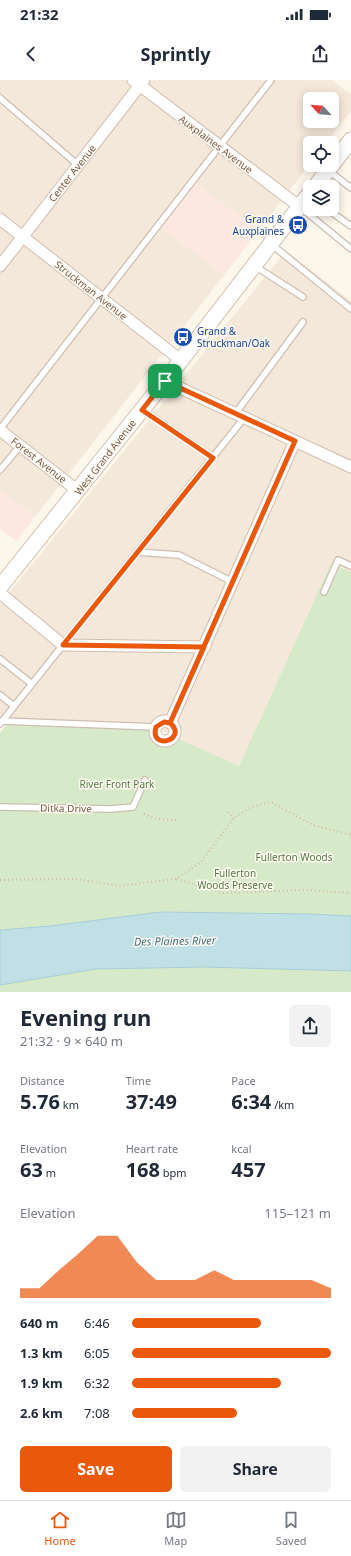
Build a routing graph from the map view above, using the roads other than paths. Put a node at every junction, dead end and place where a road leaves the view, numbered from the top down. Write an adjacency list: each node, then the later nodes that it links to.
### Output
1 (271, 80): 5 (lane)
2 (139, 82): 5 (street, Auxplaines Avenue); 7 (street, Center Avenue)
3 (0, 98): 7 (lane)
4 (351, 140): 6 (main road, West Grand Avenue)
5 (220, 146): 10 (street, Auxplaines Avenue); 22 (lane)
6 (339, 156)
7 (78, 165): 16 (street, Center Avenue)
8 (331, 172): 9 (lane)
9 (351, 188)
10 (303, 193)
11 (303, 204): 17 (main road, West Grand Avenue)
12 (325, 216): 18 (lane)
13 (337, 216): 15 (lane)
14 (0, 219): 16 (street, Struckman Avenue)
15 (351, 226)
16 (22, 236): 19 (street, Center Avenue); 22 (street, Struckman Avenue)
17 (271, 244): 20 (main road, West Grand Avenue); 23 (lane)
18 (351, 249)
19 (0, 266)
20 (255, 266): 21 (lane); 25 (main road, West Grand Avenue)
21 (303, 297)
22 (101, 298): 25 (street, Struckman Avenue); 29 (lane)
23 (351, 309)
24 (303, 322): 28 (lane)
25 (182, 361): 26 (main road, West Grand Avenue)
26 (165, 381): 27 (main road, West Grand Avenue); 28 (street)
27 (142, 410): 32 (lane); 35 (main road, West Grand Avenue)
28 (240, 416): 30 (street); 32 (lane)
29 (0, 430): 31 (street, Forest Avenue)
30 (295, 441): 33 (street); 38 (street)
31 (20, 446): 34 (lane); 35 (street, Forest Avenue)
32 (213, 458): 36 (lane)
33 (351, 467)
34 (0, 470)
35 (78, 491): 39 (main road, West Grand Avenue)
36 (137, 552): 38 (lane); 42 (lane)
37 (351, 566): 40 (lane)
38 (233, 582): 43 (street)
39 (0, 587)
40 (324, 592)
41 (0, 594): 42 (street)
42 (63, 645): 43 (street); 45 (lane)
43 (204, 647): 49 (street)
44 (0, 659): 45 (lane)
45 (32, 684): 47 (lane)
46 (0, 695): 47 (lane)
47 (14, 706): 48 (lane)
48 (1, 722): 50 (lane)
49 (170, 723): 50 (street); 50 (street)
50 (156, 727)
51 (145, 780): 52 (lane, Ditka Drive)
52 (0, 807)

